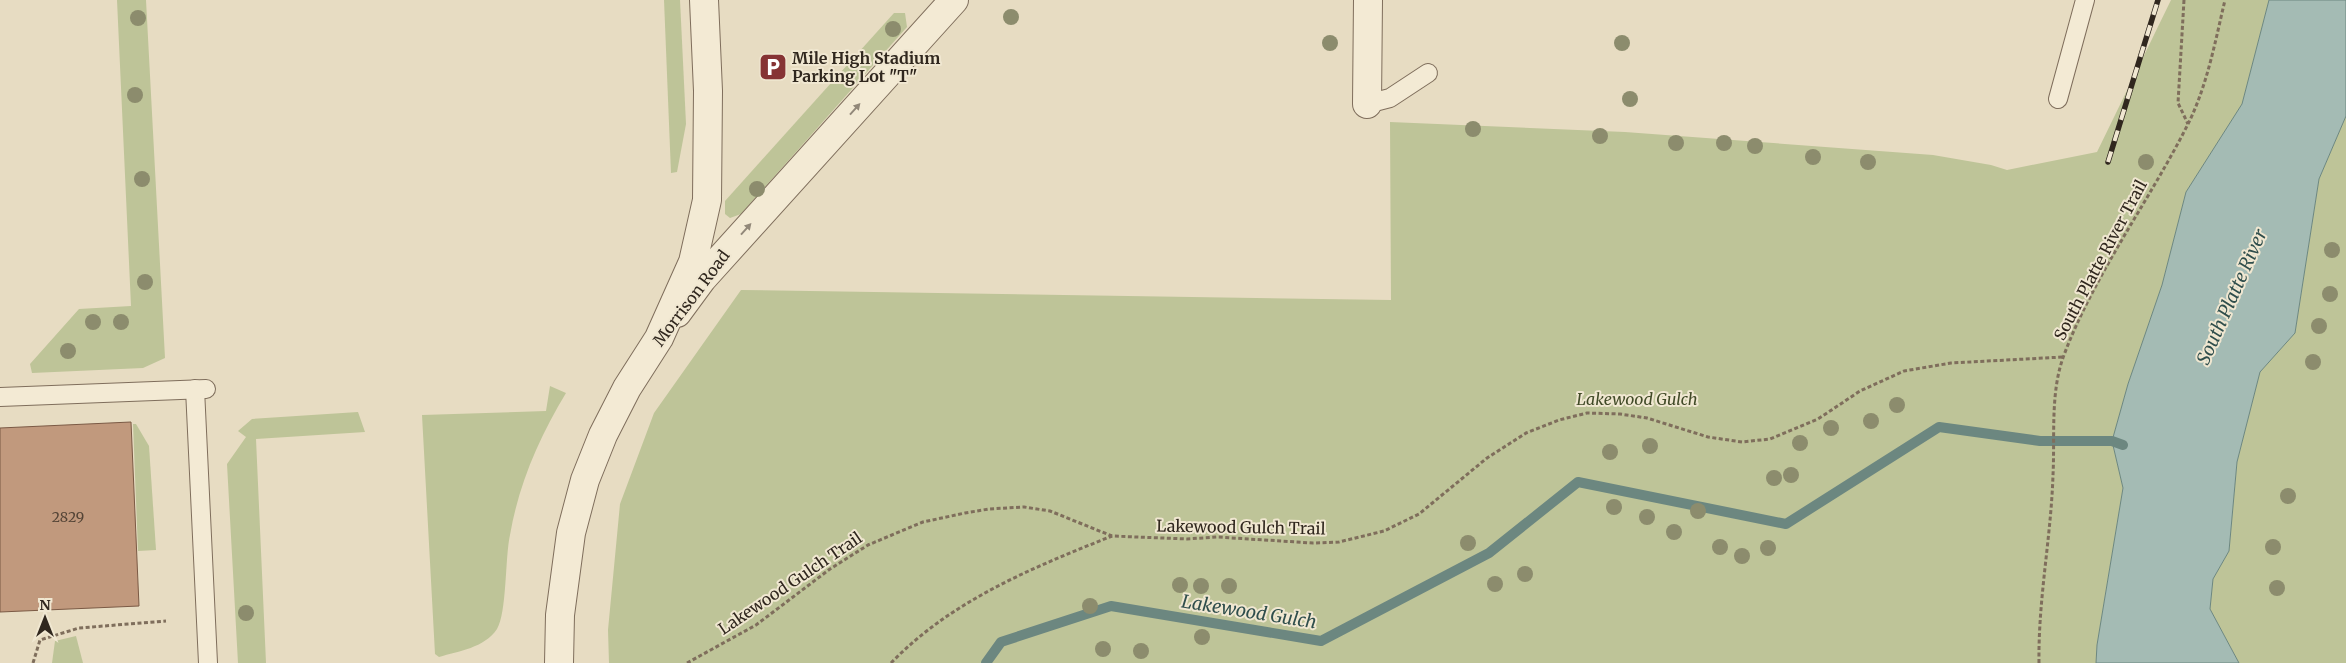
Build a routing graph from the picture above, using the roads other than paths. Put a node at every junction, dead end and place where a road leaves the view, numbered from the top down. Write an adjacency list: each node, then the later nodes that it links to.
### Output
1 (704, 0): 8 (street)
2 (954, 0): 8 (street, Morrison Road, one-way to 2)
3 (1368, 0): 7 (street)
4 (2085, 0): 6 (lane)
5 (1428, 73): 7 (lane)
6 (2058, 99)
7 (1367, 104)
8 (659, 338): 11 (street, Morrison Road)
9 (0, 397): 10 (lane)
10 (208, 663)
11 (559, 663)

